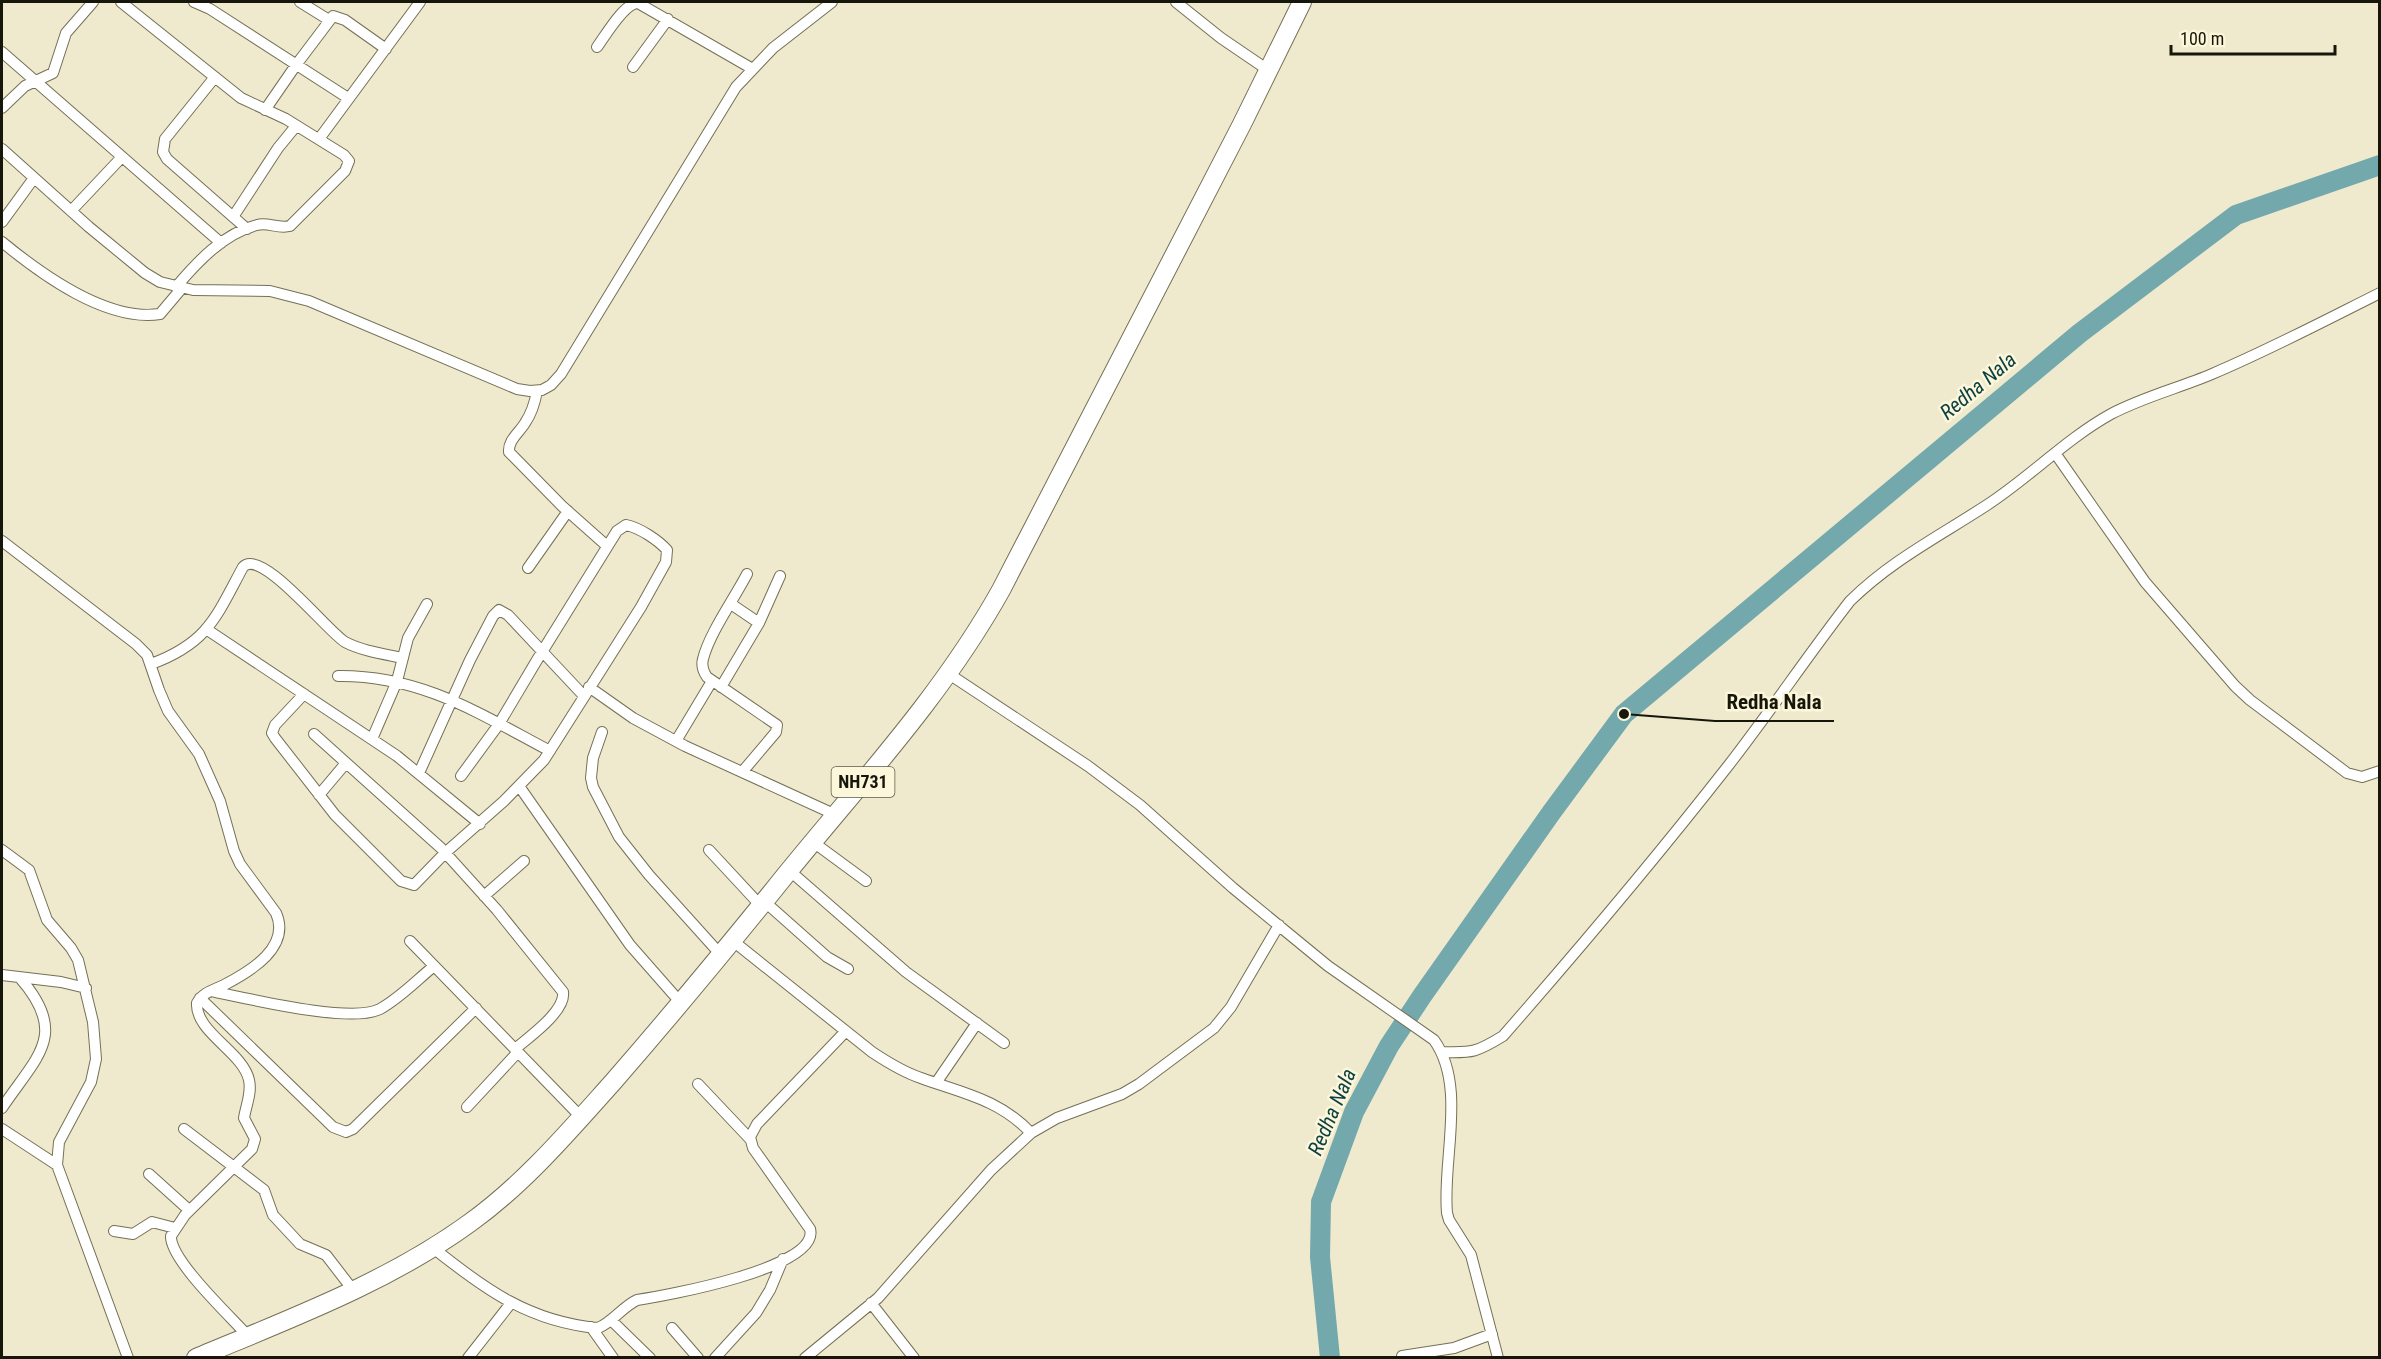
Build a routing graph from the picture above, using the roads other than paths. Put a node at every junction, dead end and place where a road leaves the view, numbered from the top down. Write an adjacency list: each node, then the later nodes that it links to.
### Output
1 (93, 2): 19 (street)
2 (121, 2): 18 (street)
3 (194, 2): 14 (street)
4 (300, 2): 10 (street)
5 (420, 2): 12 (street)
6 (832, 2): 16 (street)
7 (1176, 2): 17 (street)
8 (1302, 2): 17 (highway, NH731)
9 (668, 19): 11 (street); 15 (street); 16 (street)
10 (329, 20): 12 (street); 14 (street)
11 (597, 47)
12 (386, 49): 20 (street)
13 (2, 52): 19 (street)
14 (296, 65): 20 (street); 22 (street)
15 (633, 67)
16 (752, 68): 36 (street)
17 (1268, 70): 51 (highway, NH731)
18 (215, 77): 22 (street); 29 (street)
19 (34, 82): 21 (street); 26 (street)
20 (348, 98): 24 (street)
21 (2, 108)
22 (265, 110): 23 (street)
23 (296, 126): 24 (street); 29 (street)
24 (319, 139): 31 (street)
25 (2, 149): 27 (street)
26 (122, 158): 28 (street); 33 (street)
27 (34, 178): 28 (street); 30 (street)
28 (71, 211): 34 (street)
29 (233, 217): 31 (street)
30 (2, 222)
31 (247, 230): 33 (street)
32 (2, 242): 34 (street)
33 (221, 243): 34 (street)
34 (179, 288): 36 (street)
35 (2379, 293): 37 (street)
36 (537, 391): 38 (street)
37 (2055, 453): 66 (street); 99 (street)
38 (568, 512): 40 (street); 41 (street)
39 (2, 541): 50 (street)
40 (607, 546): 48 (street); 55 (street)
41 (528, 568)
42 (747, 574): 45 (street)
43 (780, 576): 46 (street)
44 (427, 604): 49 (street)
45 (731, 604): 46 (street); 54 (street)
46 (759, 623): 54 (street)
47 (206, 629): 49 (street); 50 (street); 56 (street)
48 (542, 651): 55 (street); 57 (street); 58 (street)
49 (403, 658): 53 (street)
50 (151, 664): 91 (street)
51 (949, 674): 71 (highway, NH731); 82 (street)
52 (339, 676): 53 (street)
53 (397, 681): 57 (street); 61 (street)
54 (717, 684): 62 (street); 65 (street)
55 (586, 692): 62 (street); 63 (street)
56 (304, 694): 61 (street); 70 (street)
57 (453, 700): 58 (street); 67 (street)
58 (500, 724): 63 (street); 68 (street)
59 (602, 732): 85 (street)
60 (314, 734): 64 (street)
61 (372, 739): 67 (street)
62 (676, 741): 65 (street)
63 (550, 751): 69 (street)
64 (346, 763): 70 (street); 76 (street)
65 (743, 771): 71 (street)
66 (2379, 771)
67 (419, 773): 72 (street)
68 (461, 776)
69 (519, 786): 72 (street); 93 (street)
70 (319, 795): 76 (street)
71 (836, 815): 73 (highway, NH731)
72 (480, 824): 76 (street)
73 (813, 842): 78 (highway, NH731); 79 (street)
74 (2, 850): 90 (street)
75 (709, 850): 81 (street)
76 (445, 853): 80 (street)
77 (524, 861): 80 (street)
78 (790, 871): 81 (highway, NH731); 95 (street)
79 (866, 881)
80 (484, 896): 98 (street)
81 (763, 904): 83 (highway, NH731); 87 (street)
82 (1279, 925): 99 (street); 107 (street)
83 (733, 940): 85 (highway, NH731); 96 (street)
84 (410, 941): 86 (street)
85 (721, 955): 93 (highway, NH731)
86 (434, 966): 91 (street); 94 (street)
87 (848, 969)
88 (2, 975): 89 (street)
89 (20, 978): 90 (street); 103 (street)
90 (86, 988): 109 (street)
91 (211, 991): 92 (street)
92 (200, 998): 94 (street); 110 (street)
93 (681, 1003): 104 (highway, NH731)
94 (476, 1008): 98 (street)
95 (977, 1023): 97 (street); 100 (street)
96 (846, 1031): 100 (street); 108 (street)
97 (1004, 1042)
98 (517, 1050): 102 (street); 104 (street)
99 (1443, 1052): 123 (street)
100 (936, 1083): 107 (street)
101 (698, 1084): 108 (street)
102 (467, 1107)
103 (2, 1108)
104 (581, 1117): 115 (highway, NH731)
105 (2, 1129): 109 (street)
106 (184, 1129): 110 (street)
107 (1031, 1133): 119 (street)
108 (750, 1139): 116 (street)
109 (57, 1165): 126 (street)
110 (234, 1166): 112 (street); 117 (street)
111 (149, 1174): 112 (street)
112 (189, 1210): 113 (street)
113 (175, 1228): 114 (street); 124 (street)
114 (114, 1231)
115 (432, 1247): 117 (highway, NH731); 118 (street)
116 (783, 1259): 120 (street); 132 (street)
117 (353, 1290): 124 (highway, NH731)
118 (512, 1303): 121 (street); 128 (street)
119 (871, 1304): 133 (street); 134 (street)
120 (611, 1320): 121 (street); 130 (street)
121 (591, 1327): 129 (street)
122 (672, 1328): 131 (street)
123 (1492, 1334): 125 (street); 135 (street)
124 (248, 1336): 127 (highway, NH731)
125 (1402, 1356)
126 (128, 1358)
127 (196, 1358)
128 (468, 1358)
129 (613, 1358)
130 (650, 1358)
131 (698, 1358)
132 (715, 1358)
133 (805, 1358)
134 (914, 1358)
135 (1498, 1358)

